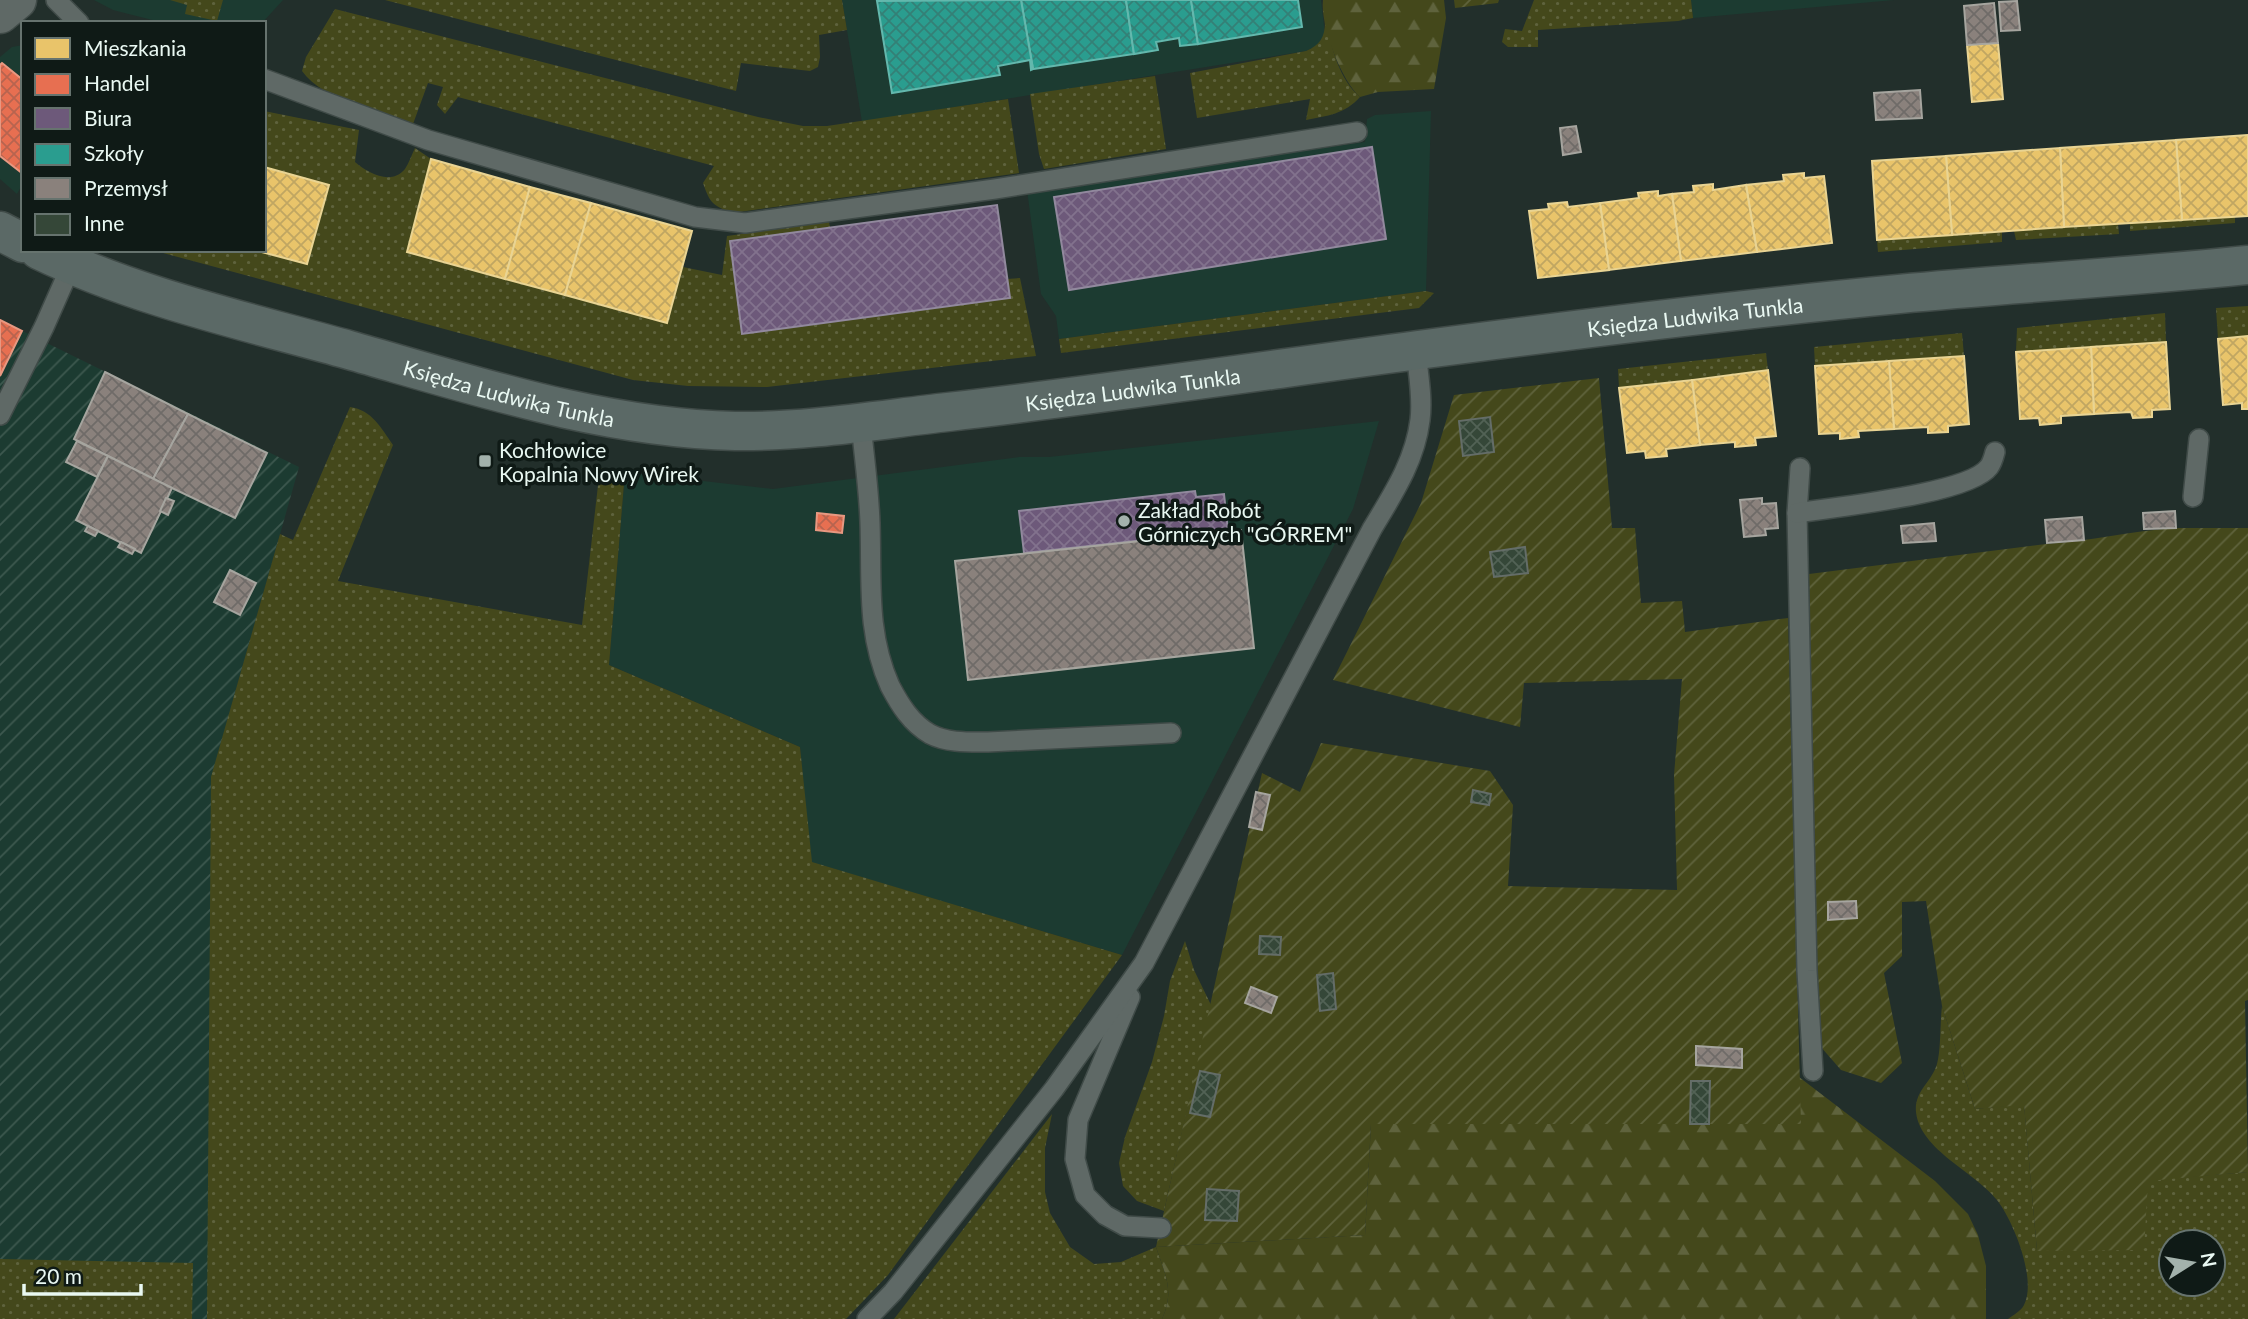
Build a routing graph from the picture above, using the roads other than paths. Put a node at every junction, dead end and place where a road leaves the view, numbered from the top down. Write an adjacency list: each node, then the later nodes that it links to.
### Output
1 (17, 0): 3 (street)
2 (56, 0): 4 (lane)
3 (0, 14)
4 (77, 21)
5 (266, 80): 6 (lane)
6 (1357, 132)
7 (0, 231): 8 (street)
8 (21, 242)
9 (55, 258): 12 (lane); 13 (street, Księdza Ludwika Tunkla)
10 (2248, 265): 11 (street, Księdza Ludwika Tunkla)
11 (1416, 350): 13 (street, Księdza Ludwika Tunkla); 20 (lane)
12 (0, 415)
13 (861, 423): 19 (lane)
14 (2199, 439): 17 (lane)
15 (1995, 452): 18 (lane)
16 (1800, 468): 18 (lane)
17 (2193, 497)
18 (1797, 513): 21 (lane)
19 (1171, 733)
20 (1144, 964): 22 (lane); 23 (lane)
21 (1813, 1071)
22 (1161, 1228)
23 (867, 1319)

